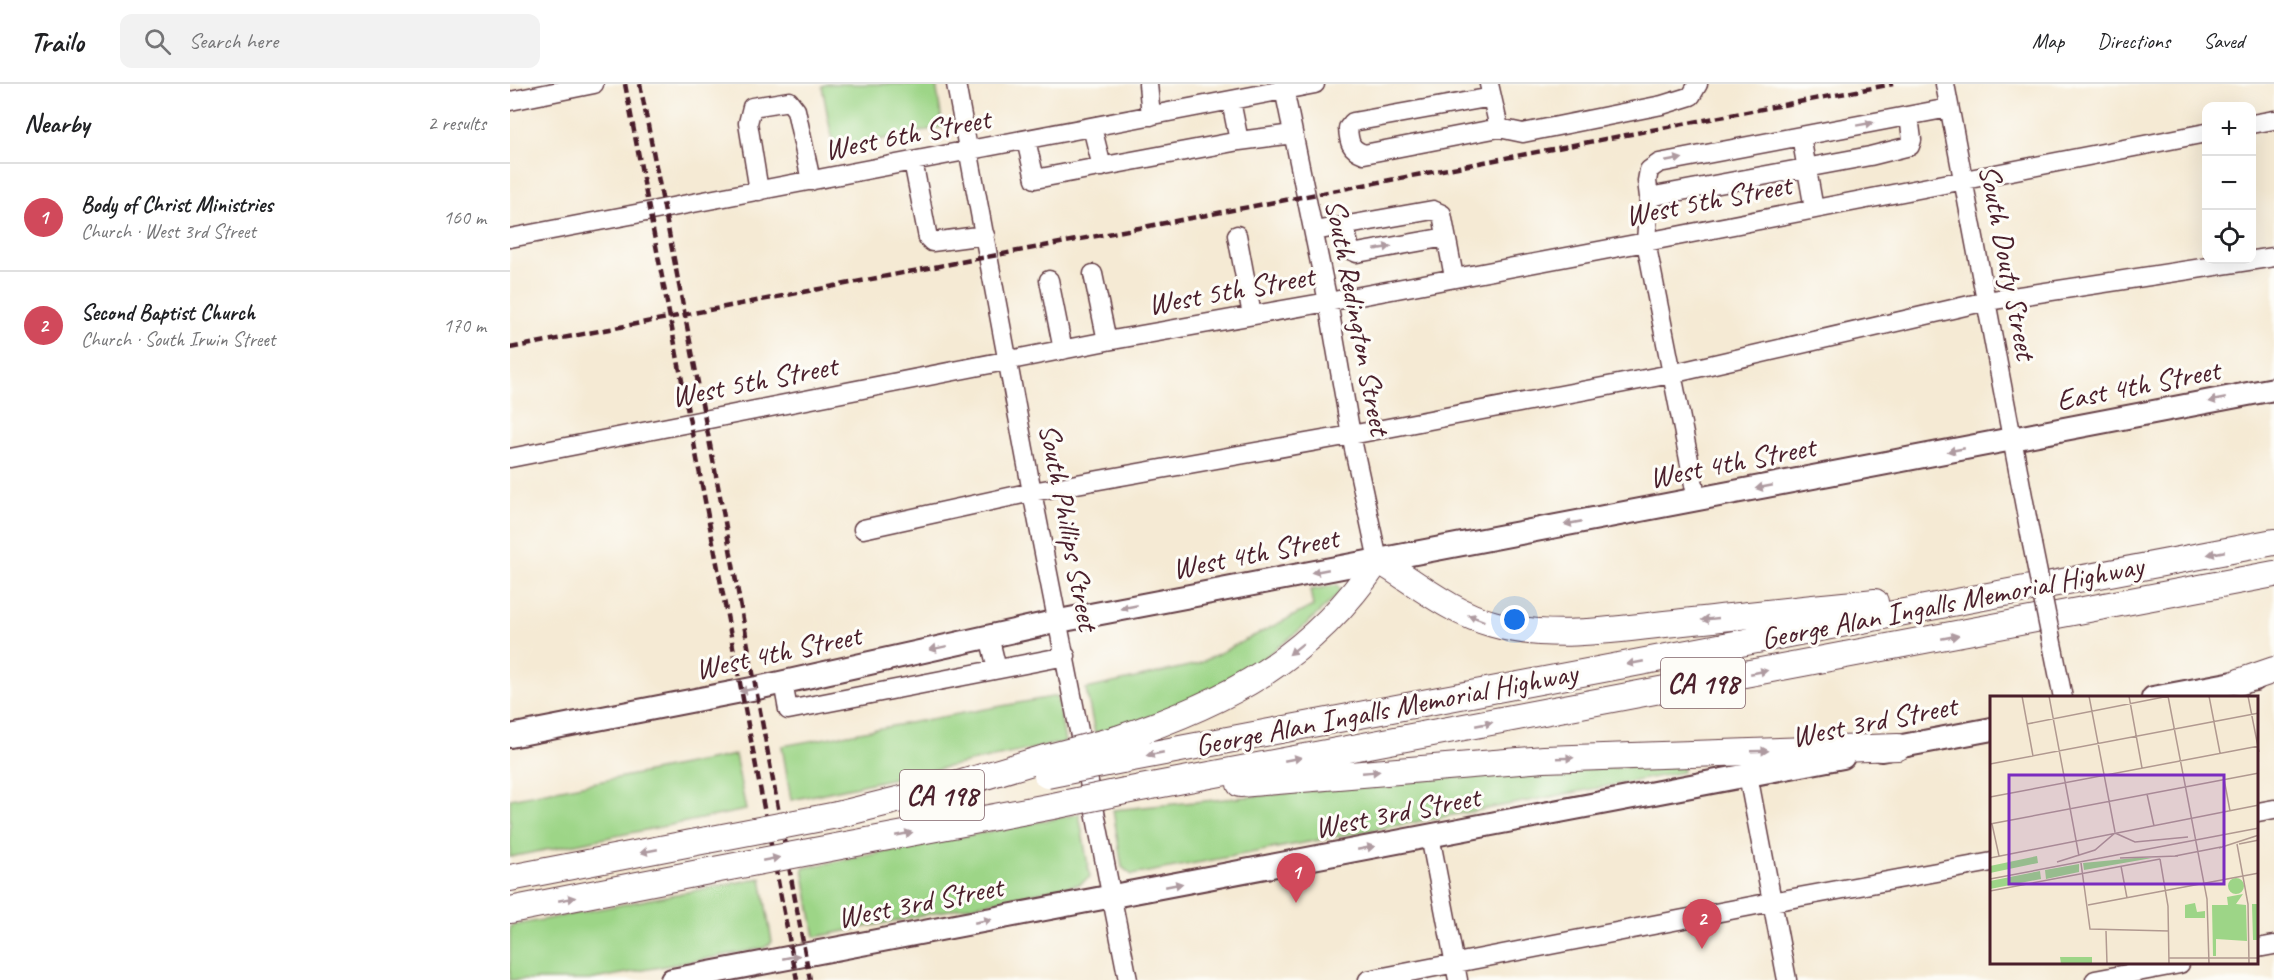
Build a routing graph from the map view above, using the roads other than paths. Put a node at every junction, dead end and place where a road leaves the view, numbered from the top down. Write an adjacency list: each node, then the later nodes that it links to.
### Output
1 (594, 84): 9 (street)
2 (956, 84): 23 (street, South Phillips Street)
3 (1148, 84): 12 (street)
4 (1315, 84): 7 (street, West 6th Street)
5 (1945, 84): 11 (street, South Douty Street)
6 (1702, 85): 17 (street)
7 (1284, 87): 10 (street, West 6th Street); 18 (street, South Redington Street)
8 (1491, 90): 17 (street); 17 (street)
9 (510, 101)
10 (1232, 101): 12 (street, West 6th Street); 22 (street)
11 (1949, 108): 13 (street); 27 (street, South Douty Street)
12 (1151, 116): 16 (street, West 6th Street)
13 (1909, 116): 20 (street, one-way to 13); 26 (street)
14 (2274, 120): 15 (street)
15 (2256, 123)
16 (1092, 127): 21 (street, West 6th Street); 25 (street)
17 (1499, 128)
18 (1293, 134): 22 (street); 33 (street, South Redington Street)
19 (2202, 134): 27 (street, West 5th Street)
20 (1801, 136): 26 (street); 30 (street, one-way to 20)
21 (1026, 140): 23 (street, West 6th Street); 25 (street)
22 (1239, 141): 25 (street)
23 (969, 151): 24 (street, West 6th Street); 34 (street, South Phillips Street)
24 (913, 161): 28 (street, West 6th Street); 34 (street)
25 (1102, 167)
26 (1807, 167): 30 (street); 31 (street)
27 (1963, 180): 31 (street, West 5th Street); 43 (street, South Douty Street)
28 (811, 181): 29 (street, West 6th Street); 29 (street)
29 (759, 191): 37 (street, West 6th Street)
30 (1649, 198): 38 (street)
31 (1814, 208): 38 (street, West 5th Street)
32 (1345, 226): 33 (street); 36 (street, one-way to 36); 36 (street)
33 (1314, 231): 44 (street, South Redington Street)
34 (985, 235): 48 (street, South Phillips Street)
35 (1237, 235): 45 (street)
36 (1446, 237): 41 (street)
37 (510, 238)
38 (1646, 242): 41 (street, West 5th Street); 49 (street)
39 (2274, 257): 43 (street)
40 (1093, 274): 46 (street)
41 (1454, 278): 44 (street, West 5th Street)
42 (1049, 280): 47 (street)
43 (1987, 301): 49 (street); 52 (street, South Douty Street)
44 (1328, 302): 45 (street, West 5th Street); 51 (street, South Redington Street)
45 (1252, 315): 46 (street, West 5th Street)
46 (1107, 340): 47 (street, West 5th Street)
47 (1063, 350): 48 (street, West 5th Street)
48 (1008, 361): 53 (street, West 5th Street); 54 (street, South Phillips Street)
49 (1671, 374): 51 (street); 55 (street)
50 (2274, 389): 52 (main road, East 4th Street, one-way to 52)
51 (1351, 435): 54 (street); 58 (street, South Redington Street)
52 (2013, 439): 55 (main road, West 4th Street, one-way to 55); 69 (street, South Douty Street, bridge)
53 (510, 458)
54 (1032, 492): 56 (street); 61 (street, South Phillips Street)
55 (1697, 500): 58 (main road, West 4th Street, one-way to 58)
56 (863, 529)
57 (2274, 542): 60 (highway, George Alan Ingalls Memorial Highway / CA 198, one-way to 60)
58 (1378, 560): 60 (highway, one-way to 58); 61 (main road, West 4th Street, one-way to 61); 74 (highway, one-way to 74)
59 (2274, 574): 76 (highway, George Alan Ingalls Memorial Highway / CA 198, one-way to 59)
60 (1982, 597): 74 (highway, George Alan Ingalls Memorial Highway / CA 198, one-way to 74)
61 (1059, 621): 62 (main road, West 4th Street); 63 (street, South Phillips Street)
62 (989, 636): 64 (street); 67 (main road, West 4th Street, one-way to 67)
63 (1066, 656): 64 (street); 82 (street, South Phillips Street)
64 (997, 669): 67 (street)
65 (2274, 670): 68 (highway)
66 (2274, 675): 68 (main road)
67 (783, 682): 72 (main road, West 4th Street, one-way to 72)
68 (2239, 682): 70 (main road)
69 (2063, 696)
70 (2164, 696)
71 (1990, 729): 73 (main road, West 3rd Street)
72 (510, 736)
73 (1898, 747): 75 (main road, West 3rd Street); 76 (highway, one-way to 73)
74 (1120, 750): 81 (highway, George Alan Ingalls Memorial Highway / CA 198, one-way to 81, bridge)
75 (1748, 775): 79 (main road, West 3rd Street); 83 (street)
76 (1129, 791): 84 (highway, George Alan Ingalls Memorial Highway / CA 198, one-way to 76, bridge)
77 (2274, 808): 78 (street)
78 (2259, 812)
79 (1430, 836): 82 (main road, West 3rd Street, one-way to 79); 88 (street)
80 (1990, 862): 83 (street)
81 (510, 878)
82 (1113, 897): 90 (main road, West 3rd Street, one-way to 82); 91 (street, South Phillips Street)
83 (1772, 902): 88 (street); 93 (street)
84 (510, 910)
85 (2274, 945): 86 (street)
86 (2259, 948)
87 (2167, 965): 89 (street)
88 (1456, 972): 92 (street)
89 (2115, 973): 94 (street)
90 (672, 980)
91 (1128, 980)
92 (1368, 980)
93 (1787, 980)
94 (2095, 980)

